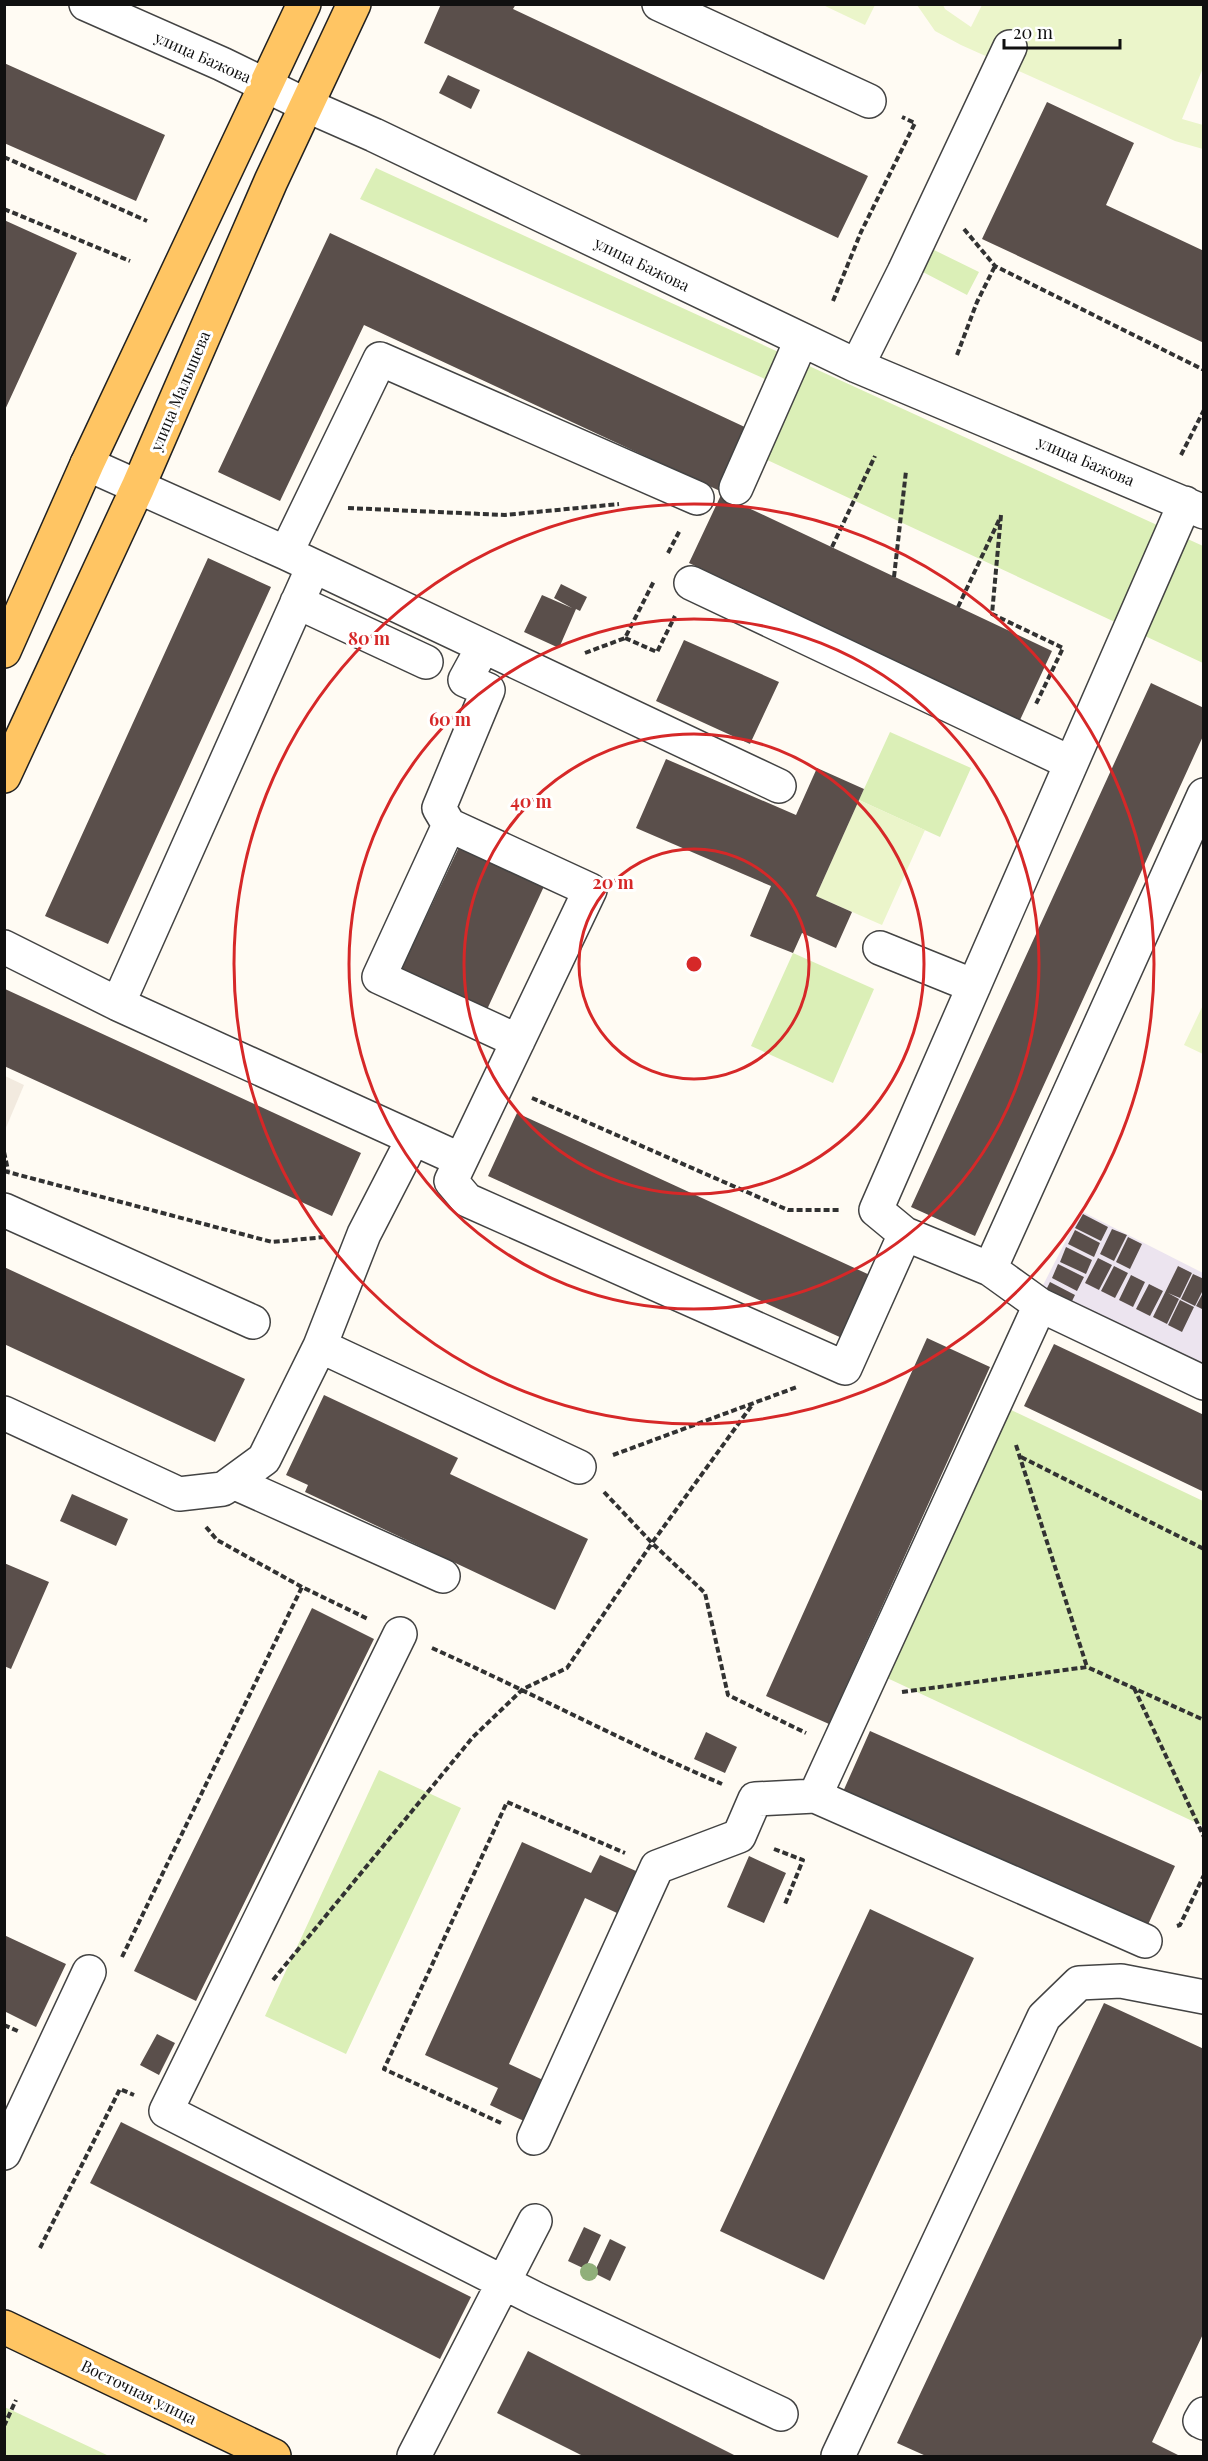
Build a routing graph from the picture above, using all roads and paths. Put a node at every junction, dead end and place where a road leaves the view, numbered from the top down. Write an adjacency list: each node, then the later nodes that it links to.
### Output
1 (86, 4): 6 (street, улица Бажова)
2 (304, 4): 6 (main road)
3 (354, 4): 8 (main road, улица Малышева)
4 (659, 4): 7 (street)
5 (1010, 47): 10 (street)
6 (266, 86): 8 (street, улица Бажова); 23 (main road)
7 (869, 101): 15 (path)
8 (308, 106): 16 (street, улица Бажова); 25 (main road, улица Малышева)
9 (4, 158): 12 (path)
10 (938, 199): 14 (path); 18 (street)
11 (4, 209): 13 (path)
12 (147, 221)
13 (130, 261)
14 (995, 266): 17 (path); 19 (path)
15 (833, 301)
16 (801, 341): 18 (street, улица Бажова); 26 (street)
17 (957, 355)
18 (857, 366): 29 (street, улица Бажова)
19 (1203, 370)
20 (1203, 410): 21 (path)
21 (1181, 455)
22 (874, 456): 31 (path)
23 (87, 464): 25 (street); 41 (main road)
24 (906, 471): 35 (path)
25 (138, 487): 32 (street); 46 (main road, улица Малышева)
26 (736, 488)
27 (697, 498): 32 (street); 33 (path)
28 (629, 504): 30 (path)
29 (1194, 508): 45 (street)
30 (342, 517)
31 (832, 547)
32 (299, 560): 37 (street); 40 (street)
33 (665, 560)
34 (660, 571): 39 (path)
35 (894, 577)
36 (691, 583): 39 (path); 44 (street)
37 (297, 603): 42 (street); 53 (street)
38 (958, 607): 44 (path)
39 (625, 638): 43 (path)
40 (483, 647): 43 (street); 49 (street)
41 (4, 651)
42 (426, 662)
43 (536, 673): 47 (street)
44 (1019, 738): 45 (street)
45 (1071, 763): 52 (street)
46 (4, 776)
47 (779, 786)
48 (1201, 809): 64 (street)
49 (449, 825): 54 (street); 54 (street)
50 (4, 947): 53 (street)
51 (880, 948): 52 (street)
52 (974, 986): 61 (street)
53 (118, 1004): 56 (street)
54 (518, 1041): 55 (street)
55 (498, 1083): 58 (street); 61 (path)
56 (413, 1139): 58 (street); 62 (street)
57 (4, 1152): 59 (path)
58 (461, 1160): 68 (street)
59 (6, 1170): 62 (path)
60 (4, 1210): 66 (street)
61 (876, 1210): 63 (street)
62 (364, 1234): 67 (street)
63 (905, 1234): 64 (street); 68 (street)
64 (990, 1269): 65 (street)
65 (1040, 1305): 69 (street); 70 (street)
66 (253, 1322)
67 (320, 1346): 74 (street); 75 (street)
68 (845, 1368): 71 (path)
69 (1203, 1383)
70 (998, 1397): 73 (path); 85 (street)
71 (752, 1405): 74 (path); 77 (path)
72 (4, 1413): 76 (street)
73 (1021, 1457): 78 (path); 82 (path)
74 (579, 1467): 77 (path)
75 (233, 1482): 76 (street); 79 (street)
76 (179, 1494): 80 (path)
77 (652, 1543): 84 (path); 87 (path)
78 (1203, 1549)
79 (443, 1576)
80 (302, 1587): 81 (path); 96 (path)
81 (400, 1634): 84 (path); 101 (street)
82 (1087, 1667): 83 (path); 85 (path)
83 (1134, 1687): 86 (path); 91 (path)
84 (523, 1689): 89 (path); 97 (path)
85 (860, 1698): 87 (street)
86 (1203, 1720)
87 (837, 1748): 88 (street)
88 (815, 1796): 89 (street); 95 (street)
89 (755, 1799): 90 (street)
90 (739, 1836): 92 (street); 94 (path)
91 (1203, 1837)
92 (657, 1867): 102 (street); 102 (path)
93 (1203, 1875): 95 (path)
94 (785, 1904)
95 (1144, 1941)
96 (89, 1972): 103 (street)
97 (267, 1987)
98 (1203, 1997): 113 (street)
99 (4, 2025): 100 (path)
100 (13, 2029)
101 (166, 2111): 105 (path); 106 (street)
102 (534, 2138)
103 (4, 2153)
104 (535, 2221): 106 (street)
105 (40, 2248)
106 (504, 2283): 109 (street); 115 (street)
107 (4, 2327): 114 (main road, Восточная улица)
108 (16, 2400): 112 (path)
109 (781, 2414)
110 (1203, 2414): 111 (street)
111 (1203, 2423)
112 (4, 2426)
113 (843, 2455)
114 (274, 2457)
115 (414, 2457)

